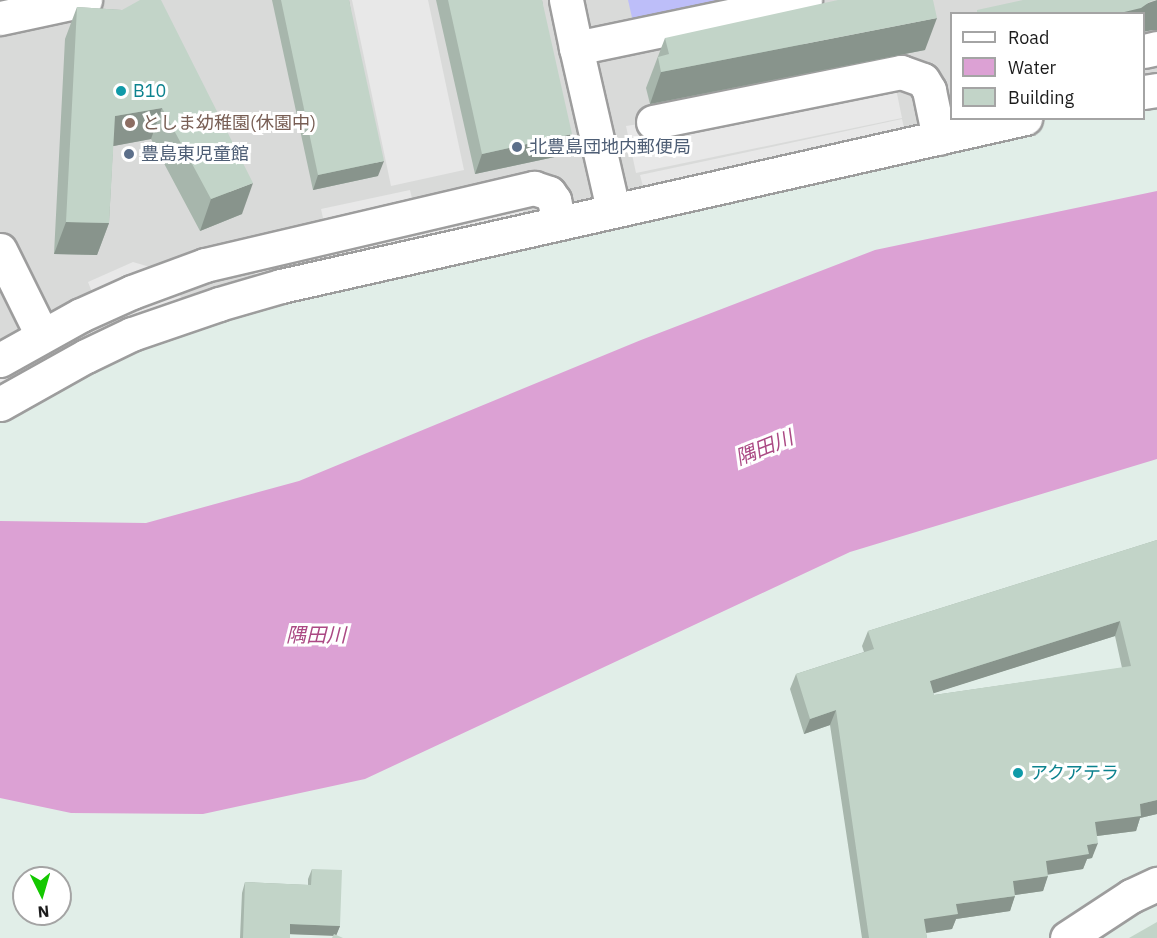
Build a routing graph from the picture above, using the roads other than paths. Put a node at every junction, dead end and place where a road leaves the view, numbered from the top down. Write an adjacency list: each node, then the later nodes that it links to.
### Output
1 (85, 0): 4 (street)
2 (566, 0): 5 (street)
3 (805, 0): 5 (street)
4 (0, 14)
5 (576, 48): 9 (street)
6 (1016, 120): 8 (street)
7 (653, 122): 8 (street)
8 (939, 138): 9 (street)
9 (614, 209): 10 (street)
10 (560, 221): 12 (street); 14 (street)
11 (0, 250): 12 (street)
12 (42, 335): 13 (street)
13 (0, 360)
14 (0, 404)
15 (1157, 884): 16 (street)
16 (1067, 938)

